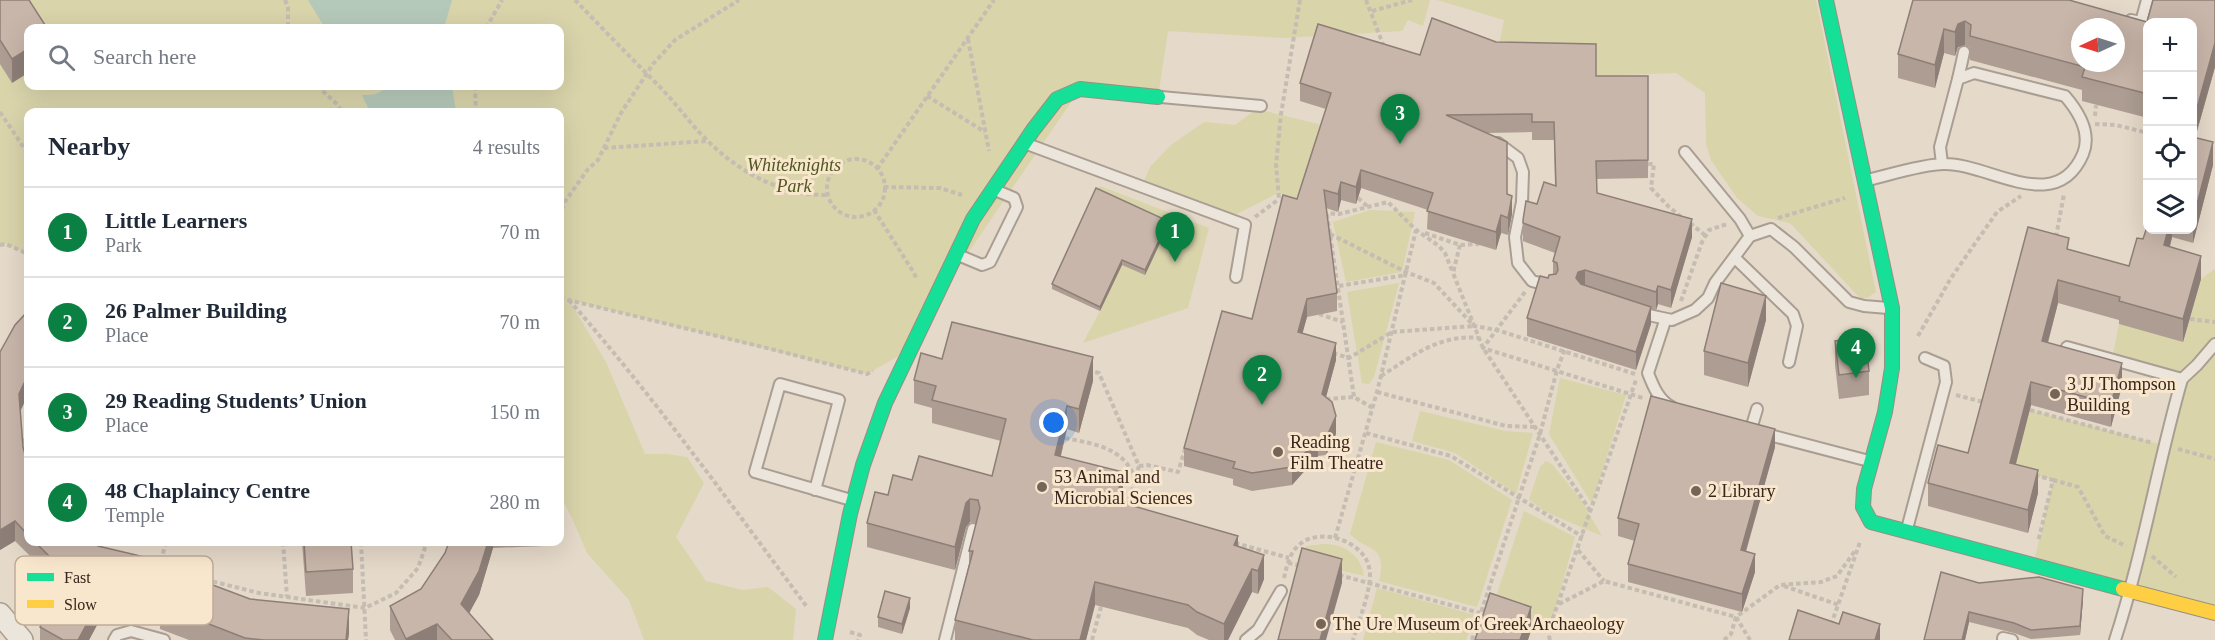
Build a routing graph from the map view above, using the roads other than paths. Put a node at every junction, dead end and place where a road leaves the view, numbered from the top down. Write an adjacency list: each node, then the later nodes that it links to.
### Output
1 (1826, 0): 12 (street)
2 (2147, 0): 3 (lane)
3 (2119, 17)
4 (1964, 52): 5 (lane)
5 (1958, 79): 11 (lane); 11 (lane)
6 (1158, 97): 7 (lane); 8 (street)
7 (1261, 106)
8 (1024, 142): 13 (street); 17 (lane)
9 (1498, 143): 18 (lane)
10 (1685, 152): 14 (lane)
11 (1942, 164): 12 (lane)
12 (1864, 180): 20 (street)
13 (993, 188): 15 (street); 15 (lane)
14 (1750, 236): 16 (lane); 20 (lane)
15 (955, 254): 31 (street)
16 (1735, 258): 21 (lane); 25 (lane)
17 (1236, 277)
18 (1551, 286)
19 (1625, 308): 21 (lane)
20 (1892, 308): 29 (street)
21 (1665, 321): 28 (lane)
22 (2215, 344): 26 (lane)
23 (2067, 347): 26 (lane)
24 (1925, 358): 33 (lane)
25 (1789, 362)
26 (2182, 379): 35 (lane)
27 (1757, 409): 29 (lane)
28 (1680, 411)
29 (1872, 462): 33 (street)
30 (814, 490): 30 (lane); 31 (lane)
31 (854, 501): 41 (street)
32 (973, 529): 42 (lane)
33 (1906, 532): 35 (street)
34 (1281, 591): 43 (lane)
35 (2131, 591): 36 (street); 46 (lane)
36 (2215, 613)
37 (0, 614): 38 (street)
38 (22, 640)
39 (114, 640): 40 (lane)
40 (164, 640)
41 (825, 640)
42 (945, 640)
43 (1246, 640)
44 (2003, 640): 45 (lane)
45 (2012, 640)
46 (2115, 640)

